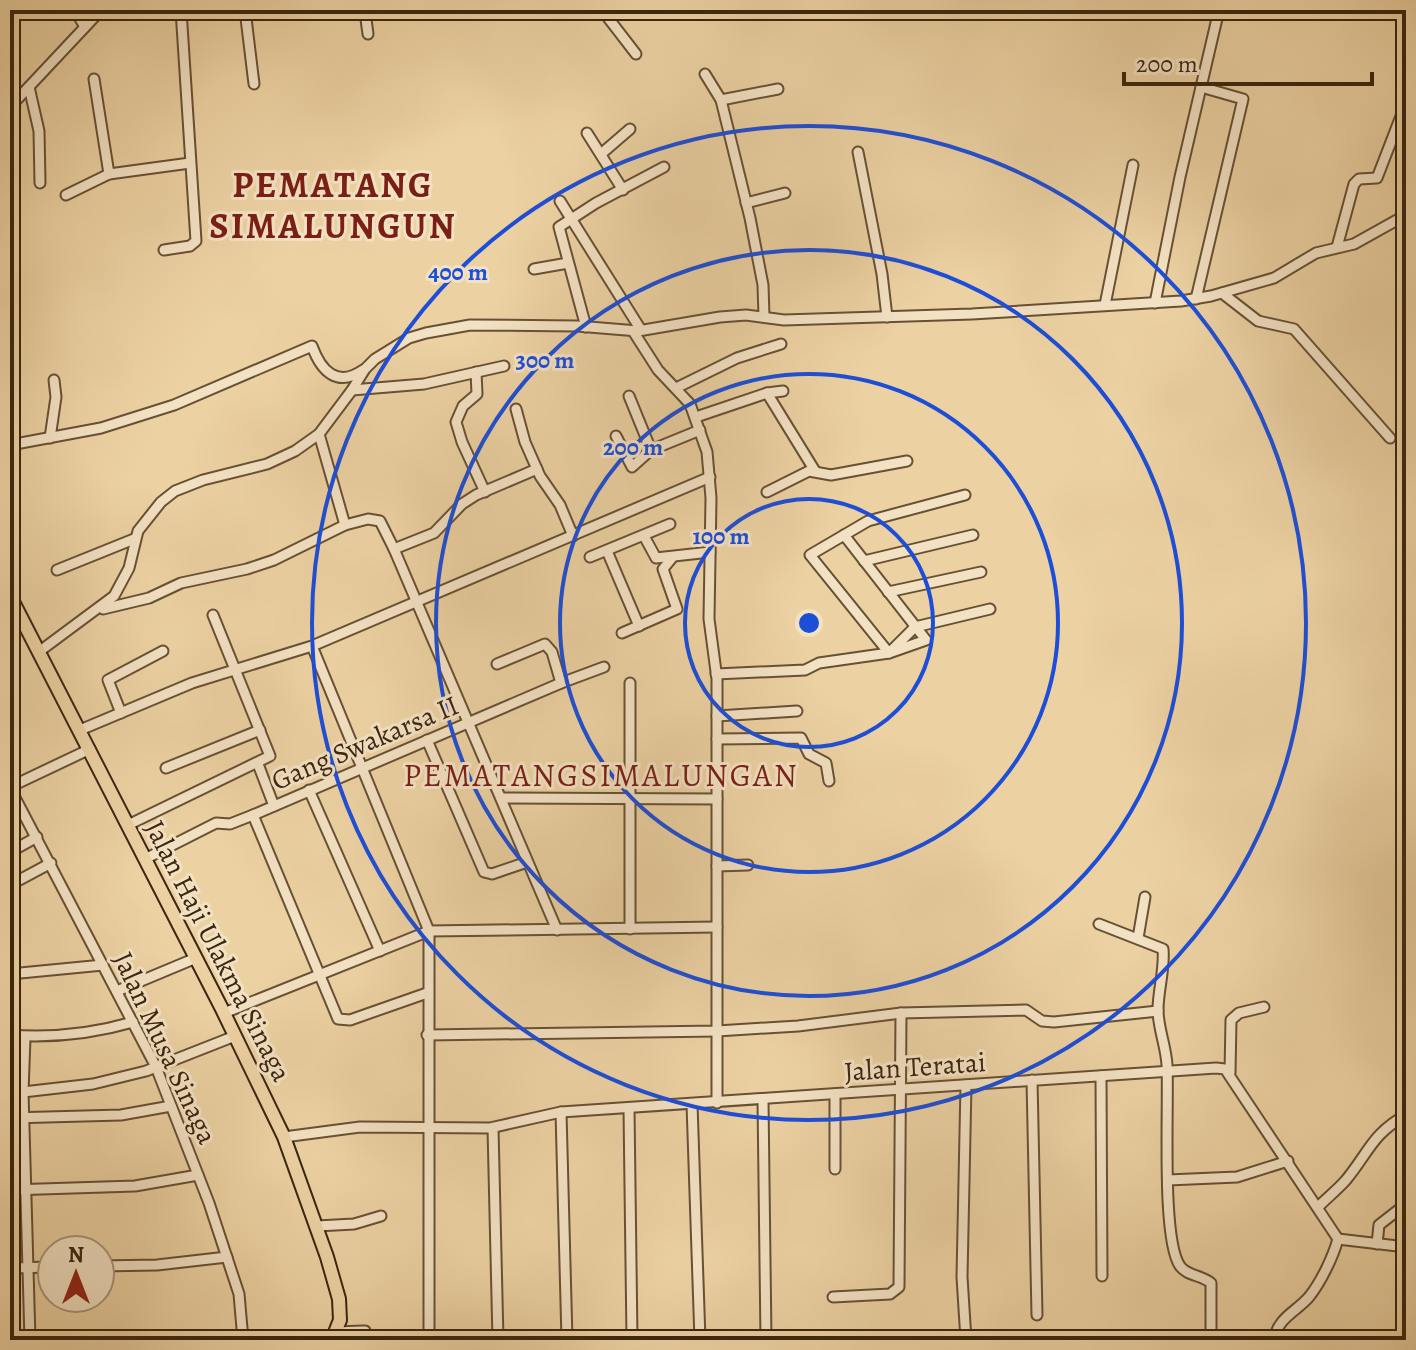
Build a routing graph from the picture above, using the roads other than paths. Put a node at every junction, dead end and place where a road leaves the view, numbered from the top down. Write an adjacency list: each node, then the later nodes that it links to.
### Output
1 (79, 10): 10 (street)
2 (101, 10): 10 (street)
3 (181, 10): 26 (street)
4 (245, 10): 15 (street)
5 (396, 10): 9 (street)
6 (602, 10): 12 (street)
7 (1219, 10): 17 (street)
8 (331, 11): 9 (street)
9 (365, 12): 11 (street)
10 (85, 27): 16 (street)
11 (368, 34)
12 (636, 54)
13 (705, 74): 19 (street)
14 (94, 79): 29 (street)
15 (254, 84)
16 (29, 87): 21 (street); 30 (street)
17 (1201, 87): 43 (street); 44 (street)
18 (778, 89): 19 (street)
19 (721, 100): 35 (street)
20 (1406, 103): 38 (street)
21 (10, 107)
22 (630, 129): 25 (street)
23 (587, 133): 25 (street)
24 (858, 152): 47 (street)
25 (601, 154): 31 (street)
26 (190, 163): 29 (street); 39 (street)
27 (1133, 165): 45 (street)
28 (664, 167): 31 (street)
29 (109, 174): 33 (street)
30 (40, 183)
31 (623, 190): 37 (street)
32 (785, 193): 35 (street)
33 (66, 195)
34 (560, 201): 37 (street)
35 (746, 203): 46 (street)
36 (1406, 215): 38 (street)
37 (572, 218): 40 (street); 49 (street)
38 (1337, 247): 42 (street)
39 (164, 250)
40 (568, 263): 41 (street); 48 (street)
41 (534, 269)
42 (1222, 293): 43 (street); 66 (street)
43 (1196, 299): 44 (street)
44 (1155, 303): 45 (street)
45 (1105, 305): 47 (street)
46 (764, 317): 47 (street); 49 (street)
47 (887, 317)
48 (586, 327): 49 (street); 52 (street)
49 (637, 330): 55 (street)
50 (781, 344): 55 (street)
51 (504, 366): 53 (street)
52 (365, 369): 56 (street); 65 (street)
53 (476, 372): 56 (street); 73 (street)
54 (54, 380): 65 (street)
55 (676, 388): 61 (street)
56 (352, 390): 63 (street)
57 (783, 391): 58 (street)
58 (767, 393): 61 (street); 71 (street)
59 (629, 396): 68 (street)
60 (516, 409): 70 (street)
61 (696, 417): 62 (street)
62 (700, 430): 68 (street); 72 (street)
63 (319, 434): 77 (street); 82 (street)
64 (616, 436): 68 (street)
65 (50, 438): 67 (street)
66 (1390, 438)
67 (10, 445)
68 (651, 450)
69 (907, 461): 71 (street)
70 (537, 469): 73 (street); 80 (street)
71 (815, 471): 74 (street)
72 (710, 477): 80 (street); 85 (street)
73 (485, 492): 83 (street)
74 (767, 492)
75 (965, 495): 78 (street)
76 (670, 524): 81 (street)
77 (345, 525): 83 (street); 95 (street)
78 (844, 535): 88 (street); 104 (street)
79 (973, 535): 88 (street)
80 (573, 536): 93 (street)
81 (644, 536): 84 (street); 87 (street)
82 (134, 539): 89 (street); 95 (street)
83 (394, 549): 93 (street)
84 (607, 551): 86 (street); 98 (street)
85 (710, 552): 87 (street); 108 (street)
86 (590, 557)
87 (672, 558): 98 (street)
88 (864, 561): 91 (street)
89 (57, 570)
90 (981, 572): 91 (street)
91 (888, 592): 99 (street)
92 (10, 596): 97 (main road, Jalan Haji Ulakma Sinaga)
93 (417, 602): 101 (street); 114 (street)
94 (990, 609): 99 (street)
95 (98, 610): 102 (street)
96 (213, 615): 107 (street)
97 (16, 624): 102 (main road, Jalan Haji Ulakma Sinaga)
98 (639, 626): 100 (street)
99 (915, 627): 104 (street); 104 (street)
100 (622, 633)
101 (312, 646): 107 (street); 122 (street)
102 (40, 651): 115 (main road, Jalan Haji Ulakma Sinaga)
103 (163, 651): 112 (street)
104 (889, 653): 108 (street)
105 (497, 664): 109 (street)
106 (604, 667): 109 (street, Gang Swakarsa II)
107 (237, 669): 112 (street); 116 (street)
108 (716, 674): 113 (street)
109 (561, 683): 114 (street, Gang Swakarsa II)
110 (630, 683): 127 (street)
111 (797, 711): 113 (street)
112 (121, 713): 115 (street)
113 (717, 716): 117 (street)
114 (468, 723): 118 (street, Gang Swakarsa II); 126 (street)
115 (80, 730): 119 (main road, Jalan Haji Ulakma Sinaga)
116 (260, 730): 120 (street); 121 (street)
117 (717, 739): 123 (street); 128 (street)
118 (427, 740): 122 (street, Gang Swakarsa II); 135 (street)
119 (90, 749): 124 (street); 131 (main road, Jalan Haji Ulakma Sinaga)
120 (258, 764): 129 (street); 131 (street)
121 (166, 768)
122 (364, 768): 125 (street, Gang Swakarsa II); 145 (street)
123 (829, 781)
124 (10, 788): 132 (street, Jalan Musa Sinaga)
125 (309, 790): 129 (street, Gang Swakarsa II); 147 (street)
126 (501, 798): 127 (street); 135 (street)
127 (631, 799): 128 (street); 143 (street)
128 (717, 799): 138 (street)
129 (274, 806): 130 (street, Gang Swakarsa II)
130 (253, 815): 134 (street, Gang Swakarsa II); 151 (street)
131 (128, 825): 134 (main road, Jalan Haji Ulakma Sinaga)
132 (37, 837): 133 (street); 136 (street, Jalan Musa Sinaga)
133 (10, 852)
134 (145, 859): 148 (main road, Jalan Haji Ulakma Sinaga)
135 (527, 862): 144 (street)
136 (51, 863): 139 (street); 149 (street, Jalan Musa Sinaga)
137 (748, 865): 138 (street)
138 (717, 866): 142 (street)
139 (10, 885)
140 (1145, 897): 146 (street)
141 (1099, 924): 146 (street)
142 (717, 927): 143 (street); 159 (street)
143 (630, 929): 144 (street)
144 (557, 930): 145 (street)
145 (429, 931): 147 (street); 153 (street)
146 (1138, 938): 155 (street)
147 (380, 951): 151 (street)
148 (196, 958): 152 (street); 156 (main road, Jalan Haji Ulakma Sinaga)
149 (103, 965): 150 (street); 152 (street, Jalan Musa Sinaga)
150 (10, 974)
151 (319, 975): 153 (street); 156 (street)
152 (117, 991): 158 (street, Jalan Musa Sinaga)
153 (427, 993): 161 (street)
154 (1264, 1007): 166 (street)
155 (1158, 1011): 157 (street); 165 (street)
156 (224, 1013): 162 (main road, Jalan Haji Ulakma Sinaga)
157 (901, 1013): 159 (street); 170 (street)
158 (133, 1022): 163 (street); 164 (street, Jalan Musa Sinaga)
159 (717, 1031): 161 (street); 174 (street)
160 (10, 1035): 163 (street)
161 (427, 1035): 182 (street)
162 (235, 1036): 164 (street); 184 (main road, Jalan Haji Ulakma Sinaga)
163 (25, 1038): 171 (street)
164 (156, 1067): 171 (street); 176 (street, Jalan Musa Sinaga)
165 (1167, 1071): 166 (street, Jalan Teratai); 167 (street, Jalan Teratai); 188 (street)
166 (1230, 1073): 185 (street)
167 (1101, 1076): 168 (street, Jalan Teratai); 203 (street)
168 (1032, 1080): 169 (street, Jalan Teratai); 205 (street)
169 (966, 1085): 170 (street, Jalan Teratai); 217 (street)
170 (901, 1090): 172 (street, Jalan Teratai); 204 (street)
171 (23, 1092): 180 (street)
172 (835, 1094): 173 (street, Jalan Teratai); 186 (street)
173 (763, 1100): 174 (street, Jalan Teratai); 216 (street)
174 (717, 1103): 175 (street, Jalan Teratai)
175 (692, 1104): 177 (street, Jalan Teratai); 215 (street)
176 (171, 1106): 180 (street); 187 (street, Jalan Musa Sinaga)
177 (629, 1109): 178 (street, Jalan Teratai); 214 (street)
178 (561, 1112): 183 (street, Jalan Teratai); 213 (street)
179 (1406, 1115): 192 (street)
180 (24, 1117): 181 (street); 190 (street)
181 (10, 1118)
182 (427, 1127): 183 (street, Jalan Teratai); 184 (street, Jalan Teratai); 211 (street)
183 (493, 1128): 212 (street)
184 (284, 1137): 194 (main road, Jalan Haji Ulakma Sinaga)
185 (1288, 1161): 188 (street); 192 (street)
186 (835, 1169)
187 (198, 1175): 190 (street); 198 (street, Jalan Musa Sinaga)
188 (1168, 1180): 218 (street)
189 (10, 1190): 190 (street)
190 (26, 1190): 201 (street)
191 (1406, 1204): 196 (street)
192 (1318, 1207): 195 (street)
193 (381, 1216): 194 (street)
194 (317, 1226): 206 (main road, Jalan Haji Ulakma Sinaga)
195 (1338, 1239): 196 (street); 219 (street)
196 (1377, 1244): 197 (street)
197 (1406, 1247)
198 (227, 1257): 199 (street); 207 (street, Jalan Musa Sinaga)
199 (116, 1266)
200 (10, 1268): 201 (street)
201 (28, 1268): 202 (street); 208 (street)
202 (36, 1268)
203 (1102, 1276)
204 (833, 1297)
205 (1037, 1315)
206 (335, 1336): 210 (street)
207 (243, 1338): 209 (street)
208 (30, 1340)
209 (165, 1340)
210 (367, 1340)
211 (429, 1340)
212 (498, 1340)
213 (567, 1340)
214 (632, 1340)
215 (700, 1340)
216 (766, 1340)
217 (966, 1340)
218 (1211, 1340)
219 (1274, 1340)

